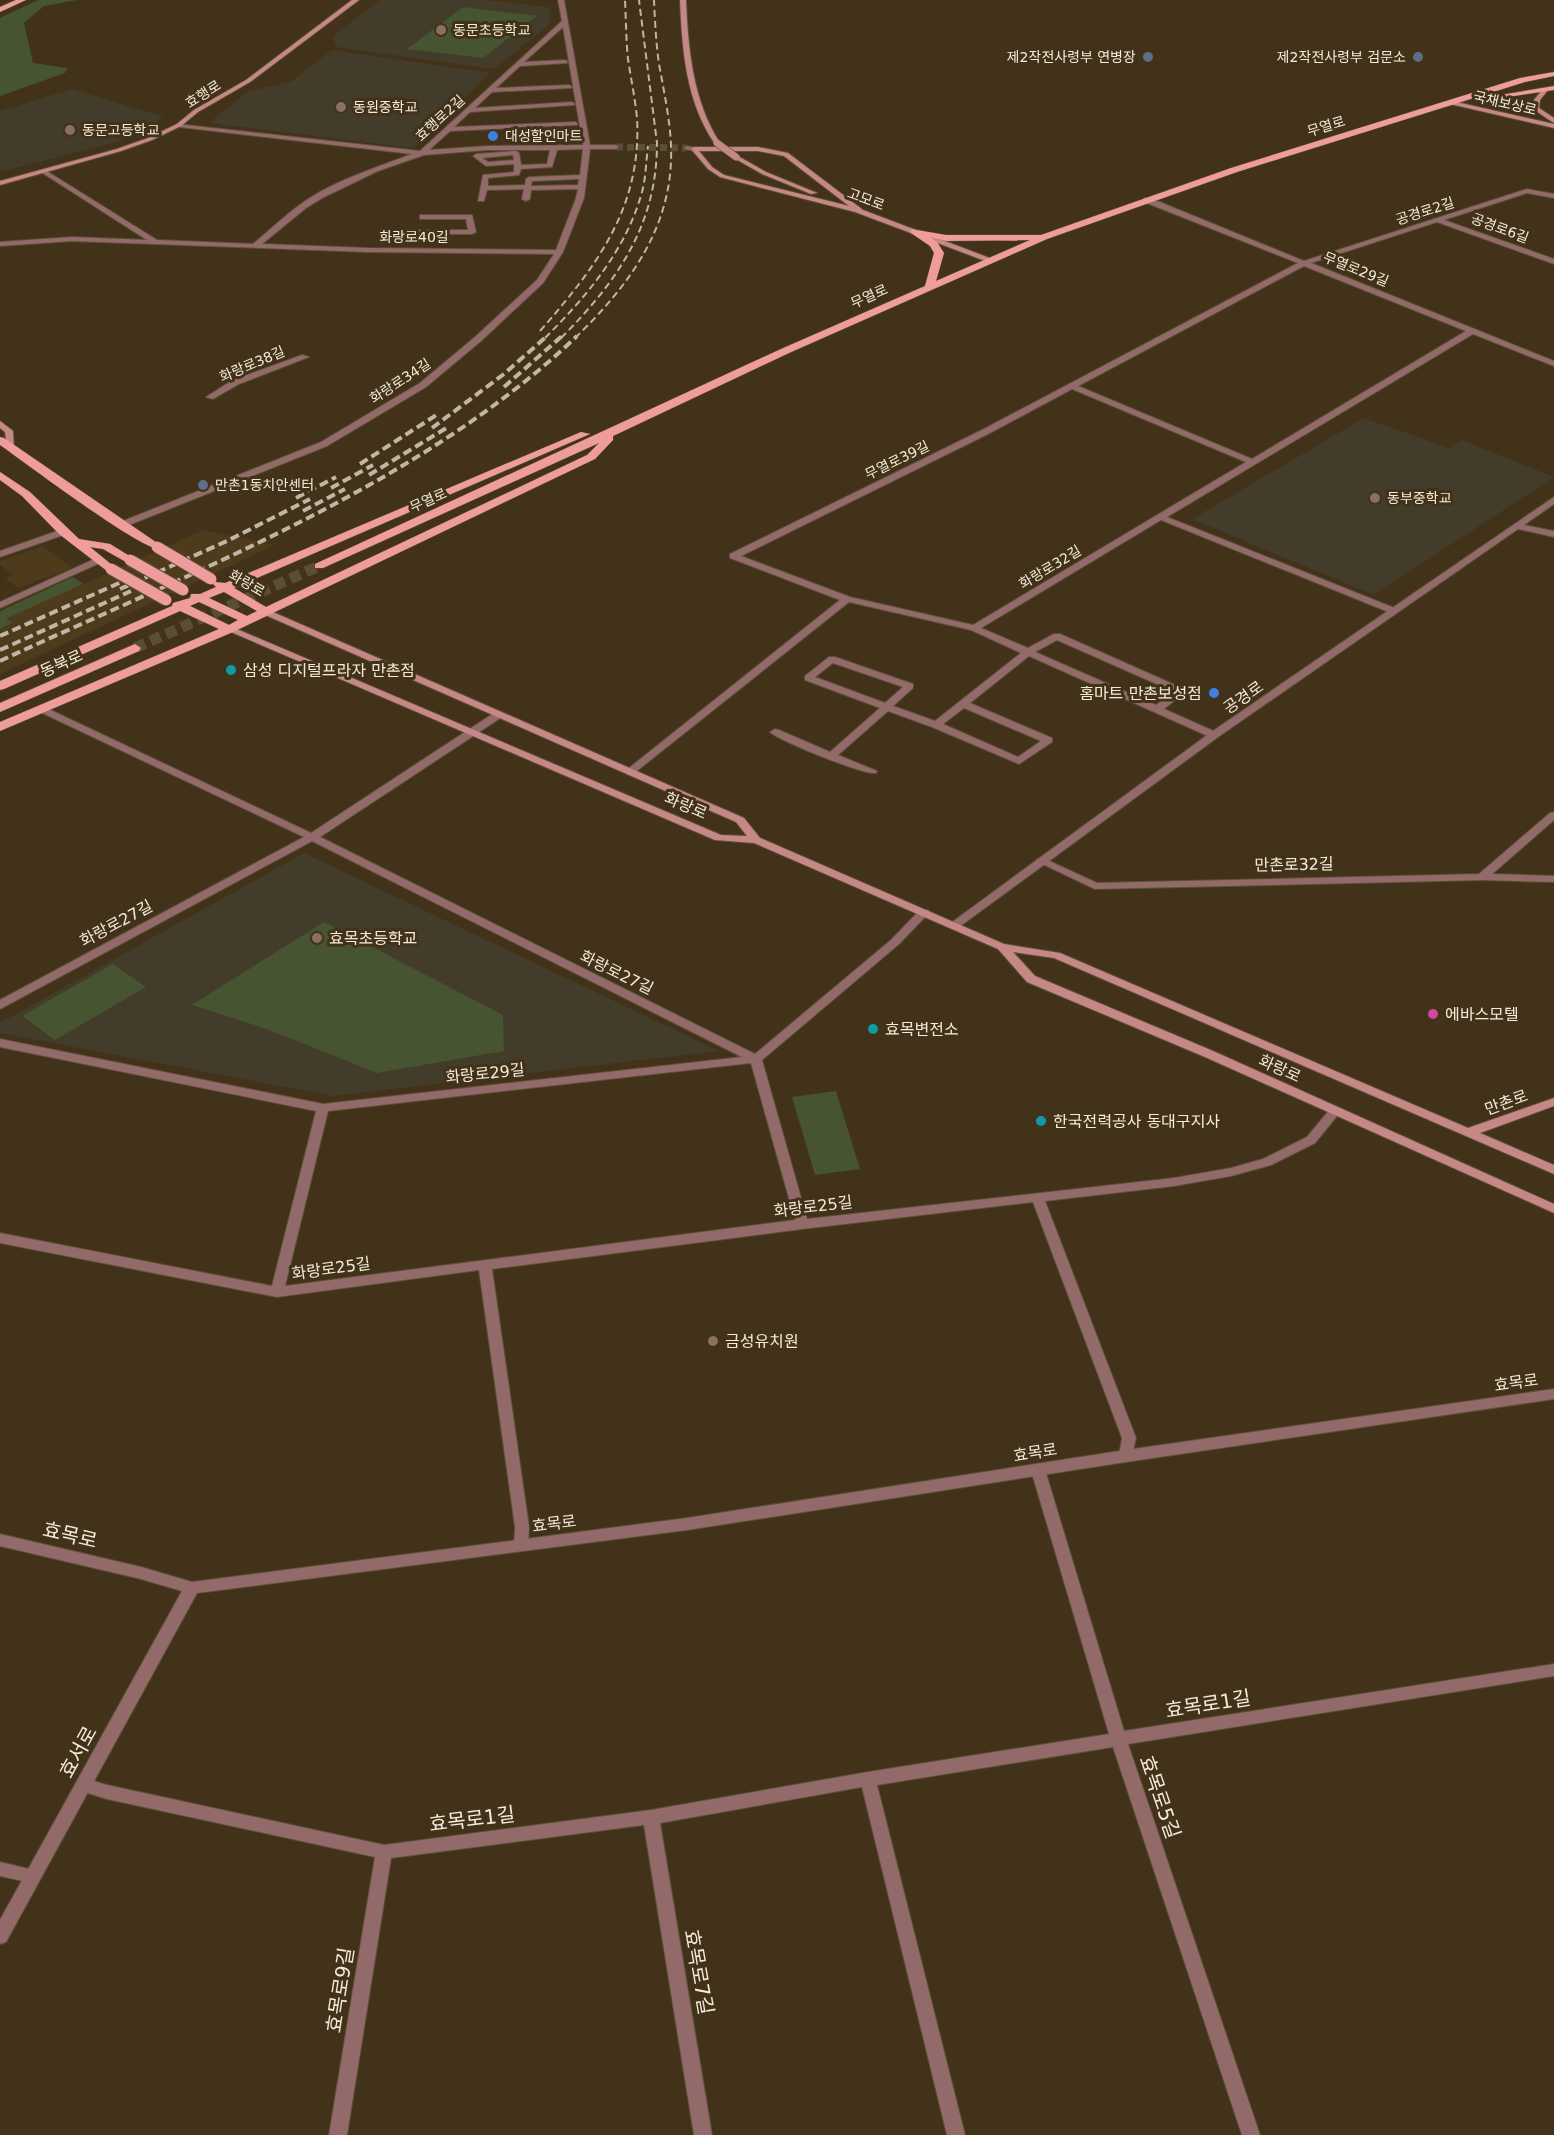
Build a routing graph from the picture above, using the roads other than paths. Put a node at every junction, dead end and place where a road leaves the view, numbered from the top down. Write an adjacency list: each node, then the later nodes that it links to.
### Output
1 (22, 0): 5 (main road)
2 (356, 0): 17 (main road, 효행로)
3 (560, 0): 6 (street, 화랑로34길)
4 (683, 0): 36 (main road, 고모로, bridge)
5 (0, 10)
6 (565, 21): 8 (street, 효행로2길); 23 (street, 화랑로34길)
7 (565, 62): 8 (street)
8 (519, 64): 12 (street, 효행로2길)
9 (1554, 74): 13 (main road, 무열로)
10 (569, 87): 12 (street)
11 (1550, 89): 13 (main road, 무열로); 16 (main road)
12 (491, 90): 15 (street, 효행로2길)
13 (1452, 103): 19 (main road, 국채보상로); 35 (main road, 무열로)
14 (572, 104): 15 (street)
15 (470, 110): 20 (street, 효행로2길)
16 (1554, 121)
17 (179, 124): 24 (street); 26 (main road, 효행로)
18 (575, 124): 20 (street)
19 (1554, 126)
20 (450, 129): 24 (street, 효행로2길)
21 (616, 147): 23 (street)
22 (554, 148): 23 (street); 24 (street); 25 (street)
23 (587, 148): 27 (street, 화랑로34길)
24 (422, 153): 44 (street, 효행로2길)
25 (518, 164): 25 (street); 31 (street)
26 (43, 171): 28 (main road, 효행로); 42 (street)
27 (583, 177): 29 (street); 30 (street, 화랑로34길)
28 (0, 183)
29 (528, 187): 30 (street); 31 (street); 34 (street)
30 (582, 187): 45 (street, 화랑로34길)
31 (484, 188): 33 (street)
32 (1554, 196): 38 (street, 공경로2길)
33 (481, 199)
34 (526, 199)
35 (1147, 200): 41 (main road, 무열로); 48 (street, 무열로29길)
36 (860, 211): 36 (main road); 39 (main road, 고모로)
37 (423, 217): 40 (street)
38 (1437, 220): 47 (street, 공경로6길); 48 (street, 공경로2길)
39 (914, 231): 41 (main road); 46 (main road, 고모로); 49 (main road)
40 (405, 232)
41 (1044, 237): 46 (main road, 무열로)
42 (156, 242): 43 (street); 44 (street)
43 (0, 244)
44 (255, 246): 45 (street, 화랑로40길)
45 (559, 252): 64 (street, 화랑로34길)
46 (991, 260): 49 (main road, 무열로)
47 (1554, 262)
48 (1304, 263): 50 (street, 무열로29길); 53 (street, 무열로39길)
49 (930, 286): 56 (main road, 무열로)
50 (1472, 331): 52 (street, 무열로29길); 59 (street, 화랑로32길)
51 (305, 357): 54 (street, 화랑로38길)
52 (1554, 364)
53 (1072, 386): 59 (street); 74 (street, 무열로39길)
54 (210, 397)
55 (0, 424): 58 (main road)
56 (618, 430): 71 (main road, 무열로); 72 (main road); 77 (main road)
57 (0, 440): 58 (main road, 화랑로)
58 (11, 448): 64 (main road, 화랑로)
59 (1252, 462): 63 (street, 화랑로32길)
60 (0, 475): 61 (main road, 화랑로)
61 (5, 481): 66 (main road, 화랑로)
62 (1554, 500): 65 (street, 공경로)
63 (1160, 517): 78 (street); 80 (street, 화랑로32길)
64 (121, 525): 72 (main road, 화랑로, bridge)
65 (1517, 526): 67 (street); 78 (street, 공경로)
66 (63, 532): 68 (main road, 화랑로); 69 (street)
67 (1554, 534)
68 (76, 542): 70 (main road, 화랑로); 73 (main road, bridge)
69 (0, 554)
70 (99, 560): 75 (street); 76 (main road, 화랑로, bridge)
71 (319, 566)
72 (225, 588): 73 (main road); 77 (main road, 화랑로)
73 (201, 598): 76 (main road); 79 (main road)
74 (847, 599): 80 (street); 98 (street)
75 (0, 605)
76 (180, 606): 81 (main road, 화랑로); 84 (main road)
77 (266, 612): 79 (main road); 90 (main road, 화랑로)
78 (1394, 612): 95 (street, 공경로)
79 (247, 620): 81 (main road)
80 (974, 628): 83 (street)
81 (229, 629): 88 (main road); 93 (main road, 화랑로)
82 (135, 648): 87 (main road, 동북로)
83 (1028, 652): 85 (street); 89 (street); 89 (street)
84 (0, 686)
85 (964, 704): 91 (street); 91 (street)
86 (885, 706): 86 (street); 91 (street); 96 (street)
87 (0, 708)
88 (42, 709): 92 (main road); 100 (street, 화랑로27길)
89 (1157, 710): 95 (street)
90 (498, 715): 93 (street); 98 (main road, 화랑로)
91 (936, 725)
92 (0, 728)
93 (473, 732): 100 (street); 101 (main road, 화랑로)
94 (775, 732): 96 (street)
95 (1214, 735): 102 (street, 공경로)
96 (831, 756): 97 (street)
97 (872, 771)
98 (629, 772): 101 (main road, 화랑로)
99 (1554, 815): 103 (street)
100 (312, 837): 108 (street, 화랑로27길); 110 (street, 화랑로27길)
101 (756, 840): 105 (main road, 화랑로)
102 (1041, 861): 103 (street, 만촌로32길); 106 (street, 공경로)
103 (1482, 877): 104 (street, 만촌로32길)
104 (1554, 879)
105 (924, 912): 106 (main road, 화랑로); 110 (street)
106 (955, 925): 107 (main road, 화랑로)
107 (1002, 947): 113 (main road, 화랑로); 114 (main road, 화랑로)
108 (0, 1005)
109 (0, 1043): 112 (street, 화랑로29길)
110 (756, 1059): 112 (street, 화랑로29길); 118 (street)
111 (1554, 1102): 114 (main road, 만촌로)
112 (323, 1108): 121 (street, 화랑로25길)
113 (1335, 1111): 116 (street, 화랑로25길); 117 (main road, 화랑로)
114 (1470, 1132): 115 (main road, 화랑로)
115 (1554, 1170)
116 (1038, 1198): 118 (street, 화랑로25길); 123 (street)
117 (1554, 1209)
118 (802, 1224): 120 (street, 화랑로25길)
119 (0, 1238): 121 (street, 화랑로25길)
120 (485, 1264): 121 (street, 화랑로25길); 126 (street, 효목로)
121 (276, 1292)
122 (1554, 1394): 123 (street, 효목로)
123 (1126, 1456): 124 (street, 효목로)
124 (1038, 1470): 126 (street, 효목로); 129 (street, 효목로5길)
125 (0, 1540): 127 (street, 효목로)
126 (521, 1545): 127 (street, 효목로)
127 (192, 1588): 131 (street, 효서로)
128 (1554, 1670): 129 (street, 효목로1길)
129 (1119, 1740): 130 (street, 효목로1길); 140 (street, 효목로5길)
130 (868, 1779): 132 (street, 효목로1길); 139 (street)
131 (84, 1785): 133 (street, 효목로1길); 135 (street, 효서로)
132 (651, 1817): 133 (street, 효목로1길); 138 (street, 효목로7길)
133 (384, 1852): 137 (street, 효목로9길)
134 (0, 1869): 135 (street)
135 (32, 1876): 136 (street, 효서로)
136 (0, 1936)
137 (338, 2135)
138 (703, 2135)
139 (956, 2135)
140 (1251, 2135)

